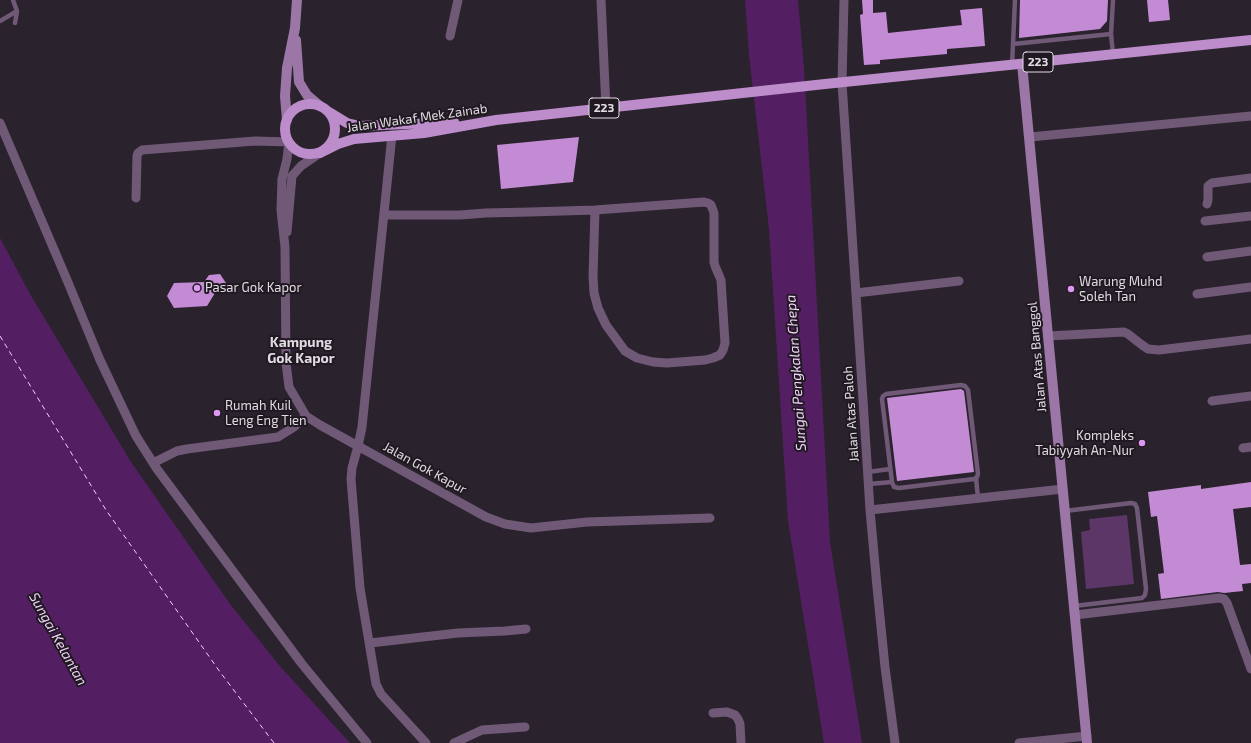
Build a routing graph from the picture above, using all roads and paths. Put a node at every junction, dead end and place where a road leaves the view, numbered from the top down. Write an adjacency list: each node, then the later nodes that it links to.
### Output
1 (13, 0): 8 (lane)
2 (297, 0): 11 (main road, 223)
3 (458, 0): 13 (street)
4 (601, 0): 19 (street)
5 (844, 0): 18 (street, Jalan Atas Paloh)
6 (1015, 0): 15 (lane)
7 (1113, 0): 12 (lane)
8 (17, 11): 9 (lane); 10 (lane)
9 (0, 21)
10 (15, 23)
11 (295, 28): 20 (main road, 223); 22 (main road, 223)
12 (1111, 34): 15 (lane); 16 (lane)
13 (450, 36)
14 (1251, 40): 16 (main road, 223)
15 (1013, 44): 17 (lane)
16 (1113, 54): 17 (main road, 223)
17 (1017, 64): 18 (main road, 223); 26 (main road, Jalan Atas Banggol)
18 (842, 83): 19 (main road, Jalan Wakaf Mek Zainab / 223); 41 (street, Jalan Atas Paloh)
19 (606, 108): 23 (main road, Jalan Wakaf Mek Zainab / 223)
20 (324, 109): 22 (main road); 23 (main road, Jalan Wakaf Mek Zainab / 223); 28 (main road, 223)
21 (1251, 116): 26 (street)
22 (287, 120): 27 (main road, 223)
23 (496, 120): 25 (main road, Jalan Wakaf Mek Zainab / 223)
24 (0, 124): 49 (street)
25 (392, 135): 28 (main road, Jalan Wakaf Mek Zainab / 223); 33 (street)
26 (1030, 137): 43 (main road, Jalan Atas Banggol)
27 (288, 142): 28 (main road, 223); 30 (street); 36 (street, Jalan Gok Kapur)
28 (320, 152): 36 (street, Jalan Gok Kapur)
29 (1251, 178): 31 (street)
30 (136, 198)
31 (1207, 204)
32 (595, 210): 32 (street); 33 (street)
33 (384, 215): 48 (street)
34 (1251, 216): 35 (street)
35 (1204, 221)
36 (285, 248): 47 (street, Jalan Gok Kapur)
37 (1251, 251): 38 (street)
38 (1207, 257)
39 (959, 281): 41 (street)
40 (1251, 287): 42 (street)
41 (856, 293): 51 (street, Jalan Atas Paloh)
42 (1197, 294)
43 (1048, 336): 44 (street); 55 (main road, Jalan Atas Banggol)
44 (1251, 339)
45 (1251, 396): 46 (street)
46 (1212, 401)
47 (306, 416): 48 (street, Jalan Gok Kapur); 49 (street)
48 (358, 446): 59 (street, Jalan Gok Kapur); 62 (street)
49 (153, 463): 67 (street)
50 (890, 469): 51 (lane); 52 (lane); 53 (lane)
51 (868, 472): 54 (street, Jalan Atas Paloh)
52 (976, 478): 53 (lane); 56 (lane)
53 (892, 482): 54 (lane)
54 (869, 484): 57 (street, Jalan Atas Paloh)
55 (1063, 489): 56 (street); 58 (main road, Jalan Atas Banggol)
56 (978, 498): 57 (street)
57 (870, 510): 71 (street, Jalan Atas Paloh)
58 (1065, 511): 60 (main road, Jalan Atas Banggol); 60 (lane)
59 (710, 518)
60 (1075, 610): 63 (street); 66 (main road, Jalan Atas Banggol)
61 (526, 629): 62 (street)
62 (370, 643): 68 (street)
63 (1251, 669)
64 (713, 713): 70 (street)
65 (525, 727): 69 (street)
66 (1087, 739): 72 (street)
67 (367, 743)
68 (426, 743)
69 (454, 743)
70 (741, 743)
71 (895, 743)
72 (1022, 743)

